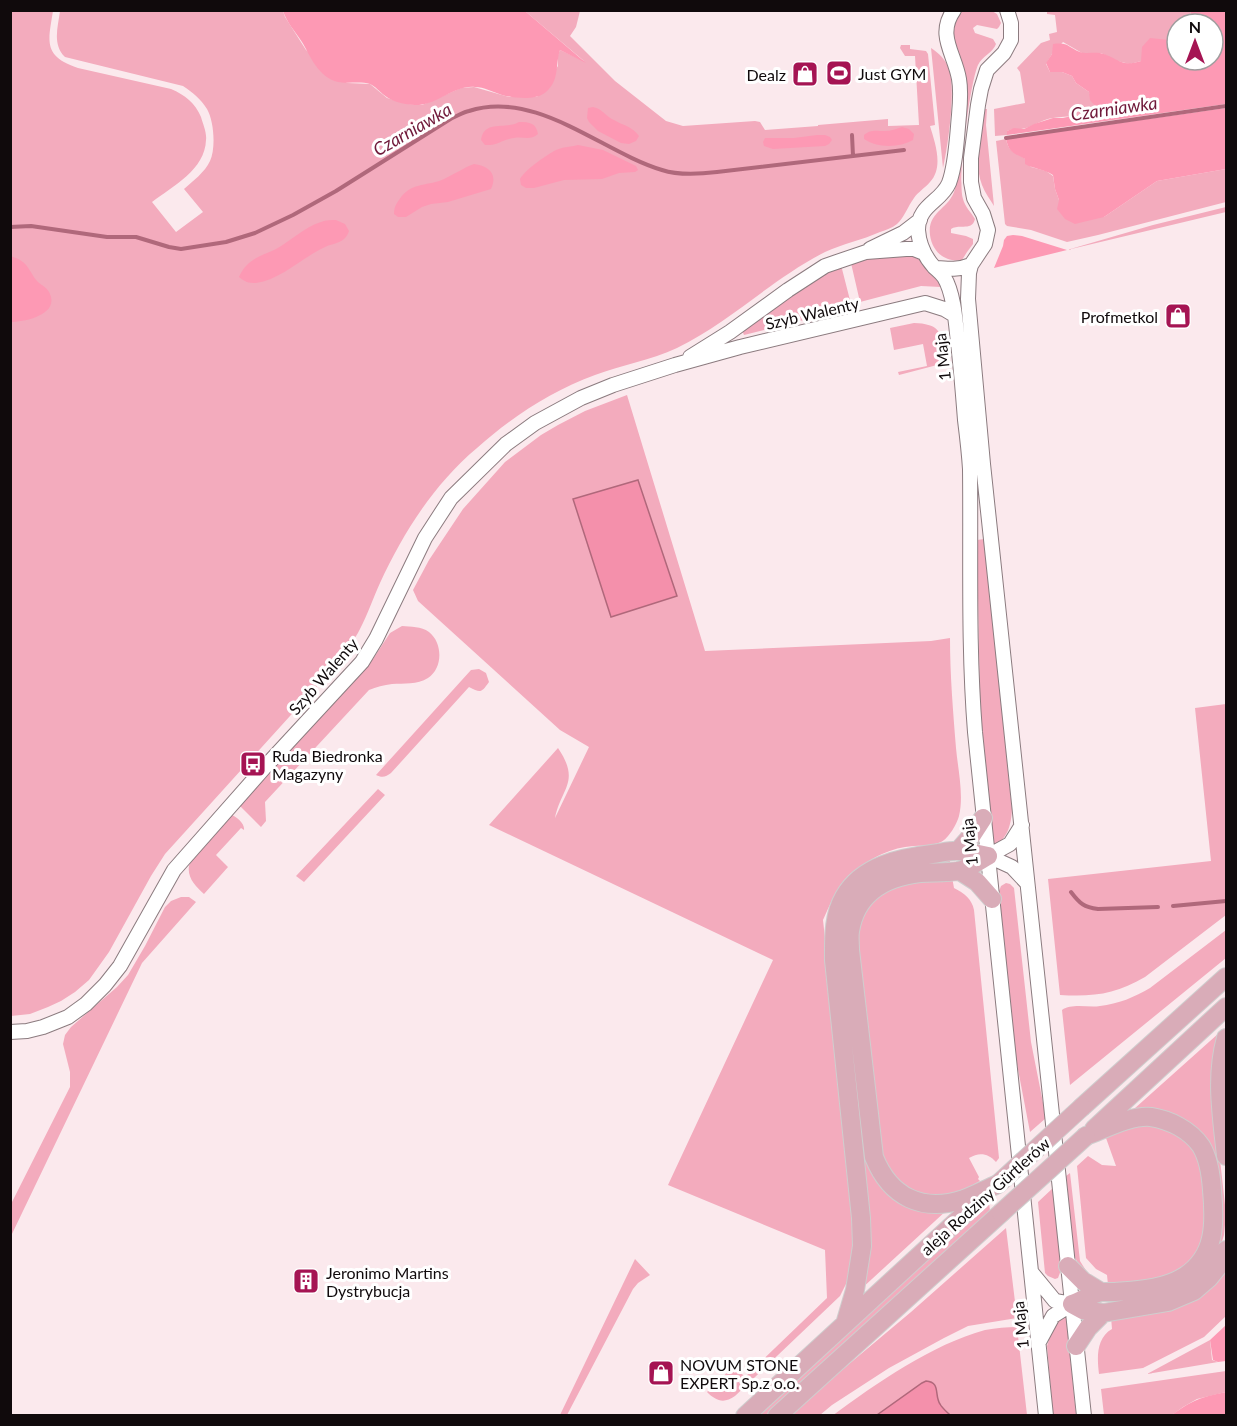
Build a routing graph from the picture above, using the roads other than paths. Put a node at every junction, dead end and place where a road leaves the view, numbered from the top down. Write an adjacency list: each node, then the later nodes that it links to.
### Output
1 (1007, 10): 6 (street, 1 Maja)
2 (950, 13): 3 (street)
3 (920, 220): 4 (street, Szyb Walenty); 5 (street, 1 Maja)
4 (866, 252): 5 (street, Szyb Walenty); 9 (street, Szyb Walenty)
5 (924, 253): 7 (street, 1 Maja)
6 (971, 265): 7 (street); 11 (street, 1 Maja)
7 (935, 268): 8 (street, 1 Maja)
8 (954, 315): 9 (street, Szyb Walenty); 10 (street, 1 Maja)
9 (675, 365): 19 (street, Szyb Walenty)
10 (983, 818): 12 (main road); 13 (street, 1 Maja)
11 (1022, 825): 13 (street); 15 (street, 1 Maja)
12 (958, 850): 13 (main road); 30 (main road)
13 (987, 856): 14 (main road); 15 (street); 16 (street, 1 Maja)
14 (960, 871): 16 (main road); 23 (main road)
15 (1028, 884): 25 (street, 1 Maja)
16 (992, 899): 26 (street, 1 Maja)
17 (1227, 976): 23 (main road, aleja Rodziny Gürtlerów, bridge)
18 (1227, 1007): 21 (main road, aleja Rodziny Gürtlerów)
19 (10, 1032)
20 (1227, 1038): 22 (main road)
21 (1086, 1136): 27 (main road); 34 (main road, aleja Rodziny Gürtlerów, bridge)
22 (1227, 1156)
23 (998, 1184): 30 (main road, aleja Rodziny Gürtlerów)
24 (1227, 1250): 29 (main road)
25 (1068, 1266): 27 (main road); 28 (street, 1 Maja)
26 (1032, 1273): 28 (street); 31 (street, 1 Maja)
27 (1101, 1292): 28 (main road)
28 (1072, 1304): 29 (main road); 31 (street); 32 (street, 1 Maja)
29 (1103, 1313): 32 (main road)
30 (845, 1324): 33 (main road, aleja Rodziny Gürtlerów)
31 (1039, 1342): 35 (street, 1 Maja)
32 (1076, 1346): 36 (street, 1 Maja)
33 (745, 1416)
34 (777, 1416)
35 (1046, 1416)
36 (1084, 1416)

